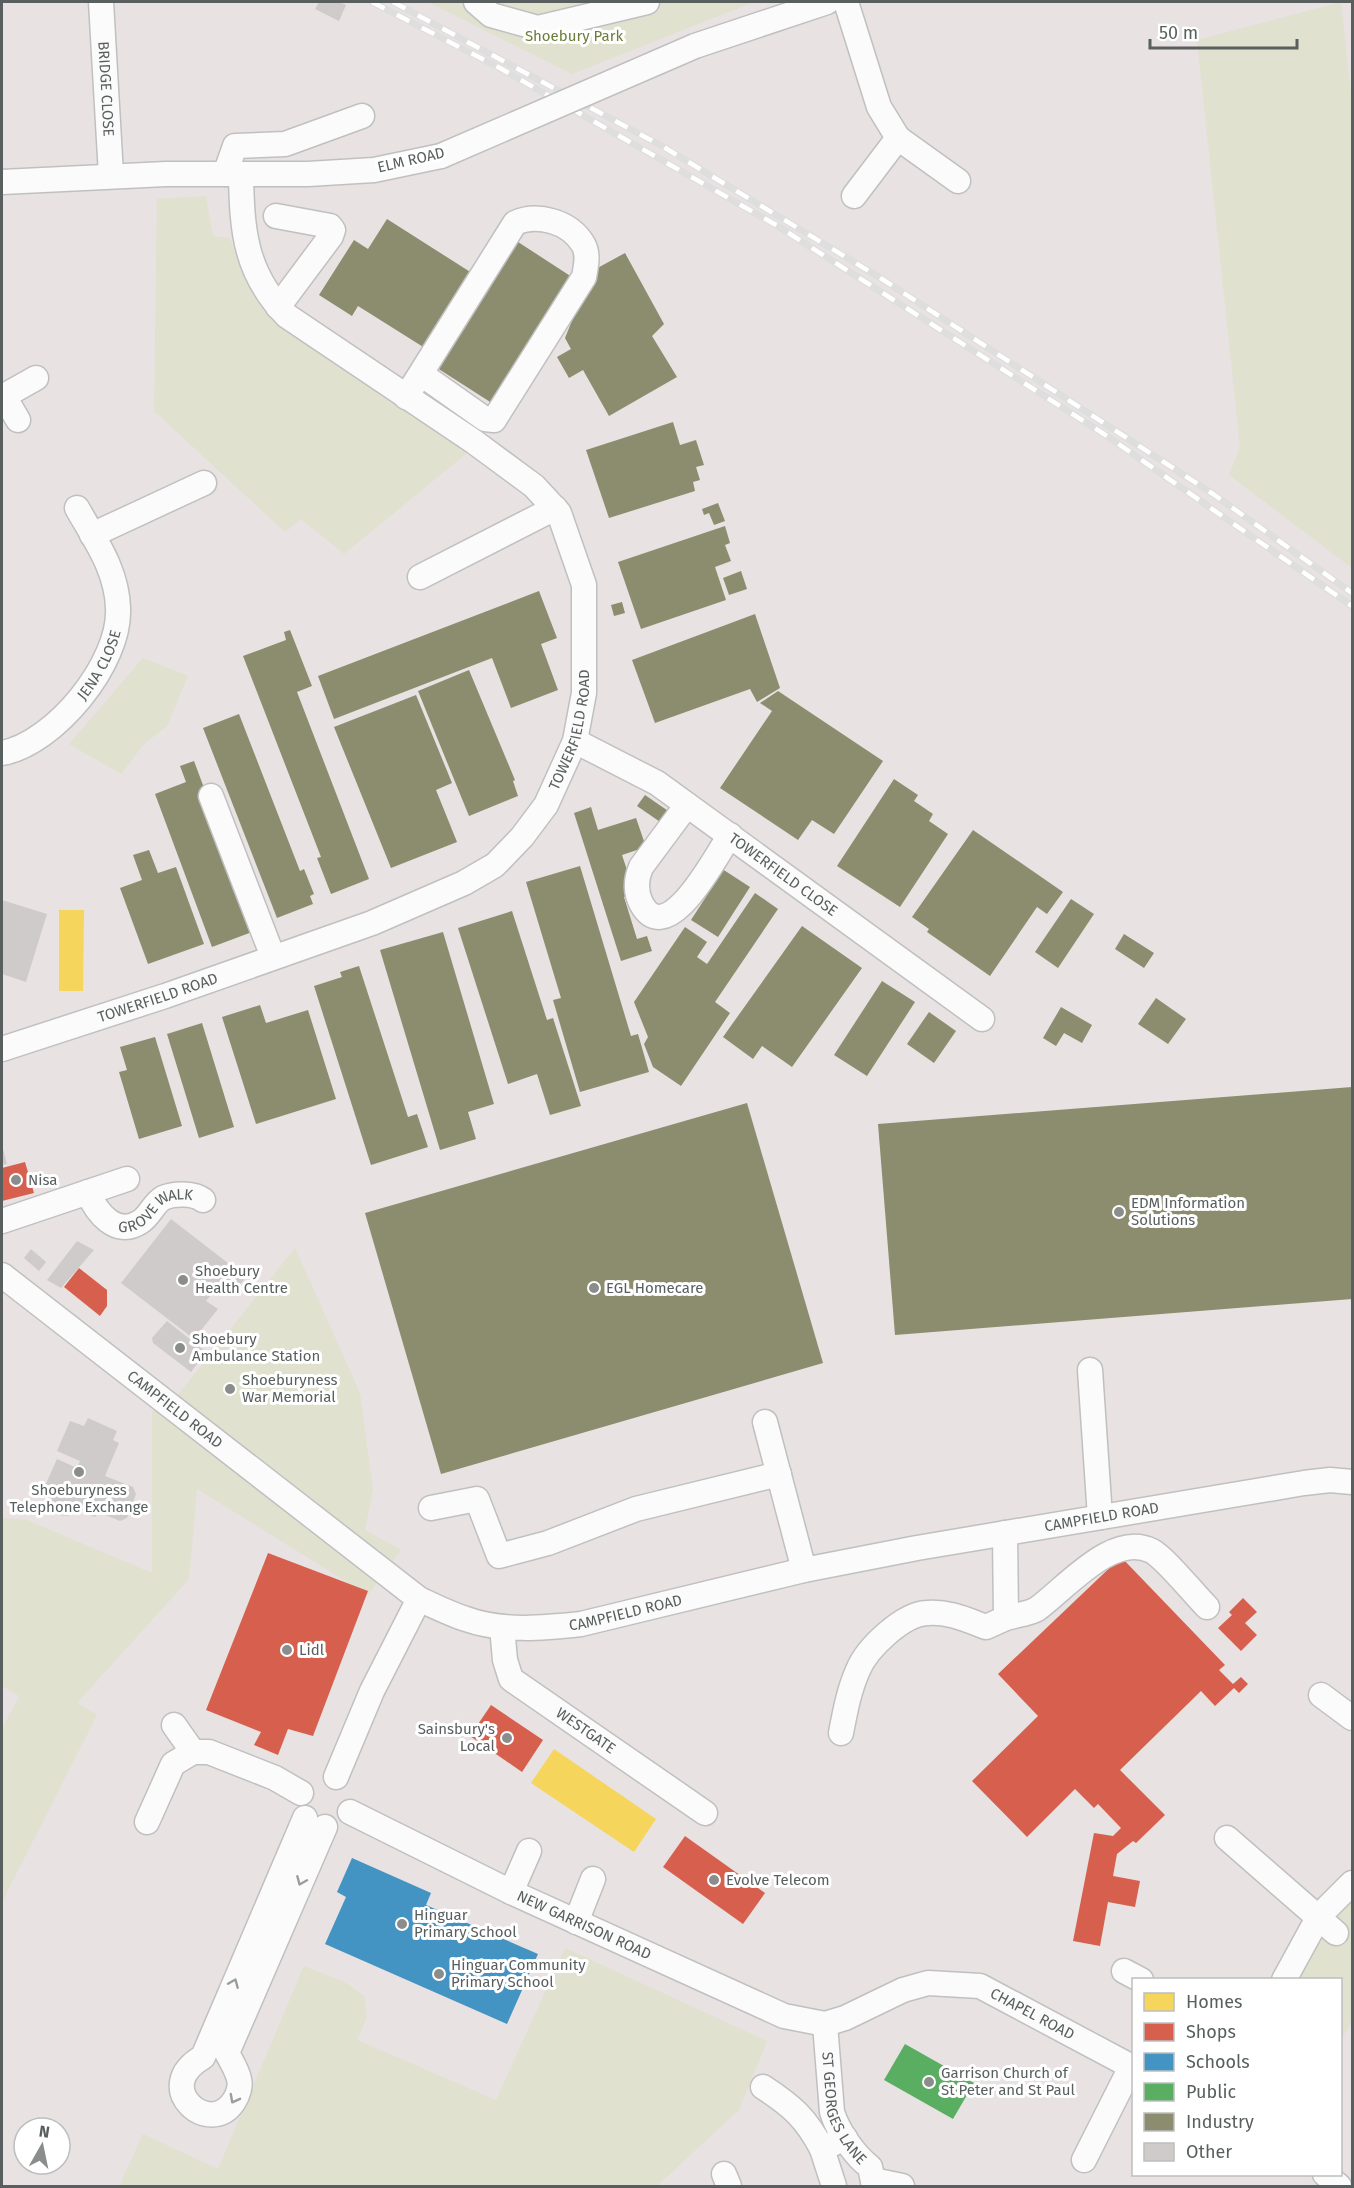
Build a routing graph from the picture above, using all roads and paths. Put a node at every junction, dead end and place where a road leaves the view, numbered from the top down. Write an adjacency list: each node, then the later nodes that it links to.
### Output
1 (101, 2): 8 (street, BRIDGE CLOSE)
2 (476, 2): 3 (street)
3 (647, 2)
4 (822, 2): 9 (street, ELM ROAD, bridge)
5 (846, 2): 7 (street)
6 (362, 116): 9 (street)
7 (898, 138): 11 (street); 12 (street)
8 (111, 175): 9 (street, ELM ROAD); 10 (street, ELM ROAD)
9 (233, 175): 13 (street, TOWERFIELD ROAD)
10 (2, 182)
11 (958, 182)
12 (854, 196)
13 (241, 204): 15 (street, TOWERFIELD ROAD); 16 (street, TOWERFIELD ROAD)
14 (276, 216): 16 (street)
15 (226, 230)
16 (278, 307): 20 (street, TOWERFIELD ROAD)
17 (421, 374): 17 (street); 20 (street)
18 (36, 378): 19 (street)
19 (3, 397): 21 (street)
20 (406, 397): 24 (street, TOWERFIELD ROAD)
21 (18, 420)
22 (204, 483): 25 (street)
23 (77, 508): 25 (street, JENA CLOSE)
24 (555, 508): 26 (street); 27 (street, TOWERFIELD ROAD)
25 (92, 535): 28 (street, JENA CLOSE)
26 (420, 577)
27 (575, 741): 30 (street, TOWERFIELD CLOSE); 32 (street, TOWERFIELD ROAD)
28 (2, 753)
29 (212, 796): 32 (street)
30 (687, 805): 31 (street, TOWERFIELD CLOSE); 31 (street)
31 (730, 835): 33 (street, TOWERFIELD CLOSE)
32 (273, 957): 34 (street, TOWERFIELD ROAD)
33 (982, 1019)
34 (2, 1049)
35 (127, 1179): 36 (street)
36 (88, 1192): 37 (street, GROVE WALK); 38 (street)
37 (203, 1200)
38 (2, 1221)
39 (2, 1275): 48 (street, CAMPFIELD ROAD)
40 (1090, 1370): 45 (street)
41 (765, 1422): 42 (street)
42 (779, 1474): 44 (street); 47 (street)
43 (1353, 1482): 45 (street, CAMPFIELD ROAD)
44 (430, 1508)
45 (1100, 1517): 46 (street, CAMPFIELD ROAD)
46 (1005, 1533): 47 (street, CAMPFIELD ROAD); 50 (street)
47 (804, 1570): 51 (street, CAMPFIELD ROAD)
48 (419, 1599): 51 (street, CAMPFIELD ROAD); 57 (street)
49 (1207, 1608): 50 (street)
50 (1006, 1618): 55 (street)
51 (502, 1627): 60 (street, WESTGATE)
52 (1321, 1695): 53 (street)
53 (1353, 1718)
54 (174, 1725): 56 (street)
55 (841, 1733)
56 (193, 1752): 58 (street); 61 (street)
57 (336, 1777): 58 (street); 59 (street)
58 (301, 1793): 62 (street)
59 (350, 1812): 62 (street); 67 (street, NEW GARRISON ROAD)
60 (705, 1813)
61 (147, 1822)
62 (315, 1823): 62 (street, one-way to 62)
63 (1227, 1838): 68 (street)
64 (529, 1851): 67 (street)
65 (593, 1879): 69 (street)
66 (1353, 1883): 68 (street)
67 (511, 1892): 69 (street, NEW GARRISON ROAD)
68 (1319, 1916): 70 (street); 71 (street)
69 (576, 1922): 72 (street, NEW GARRISON ROAD)
70 (1336, 1933)
71 (1285, 1978)
72 (825, 2024): 73 (street, CHAPEL ROAD); 75 (street, ST GEORGES LANE)
73 (1132, 2068): 77 (street)
74 (763, 2087): 76 (street)
75 (845, 2138): 76 (street); 79 (street, ST GEORGES LANE)
76 (822, 2149): 80 (street)
77 (1084, 2160)
78 (1324, 2176): 82 (street)
79 (874, 2183): 81 (street)
80 (834, 2187)
81 (902, 2187)
82 (1339, 2187)

